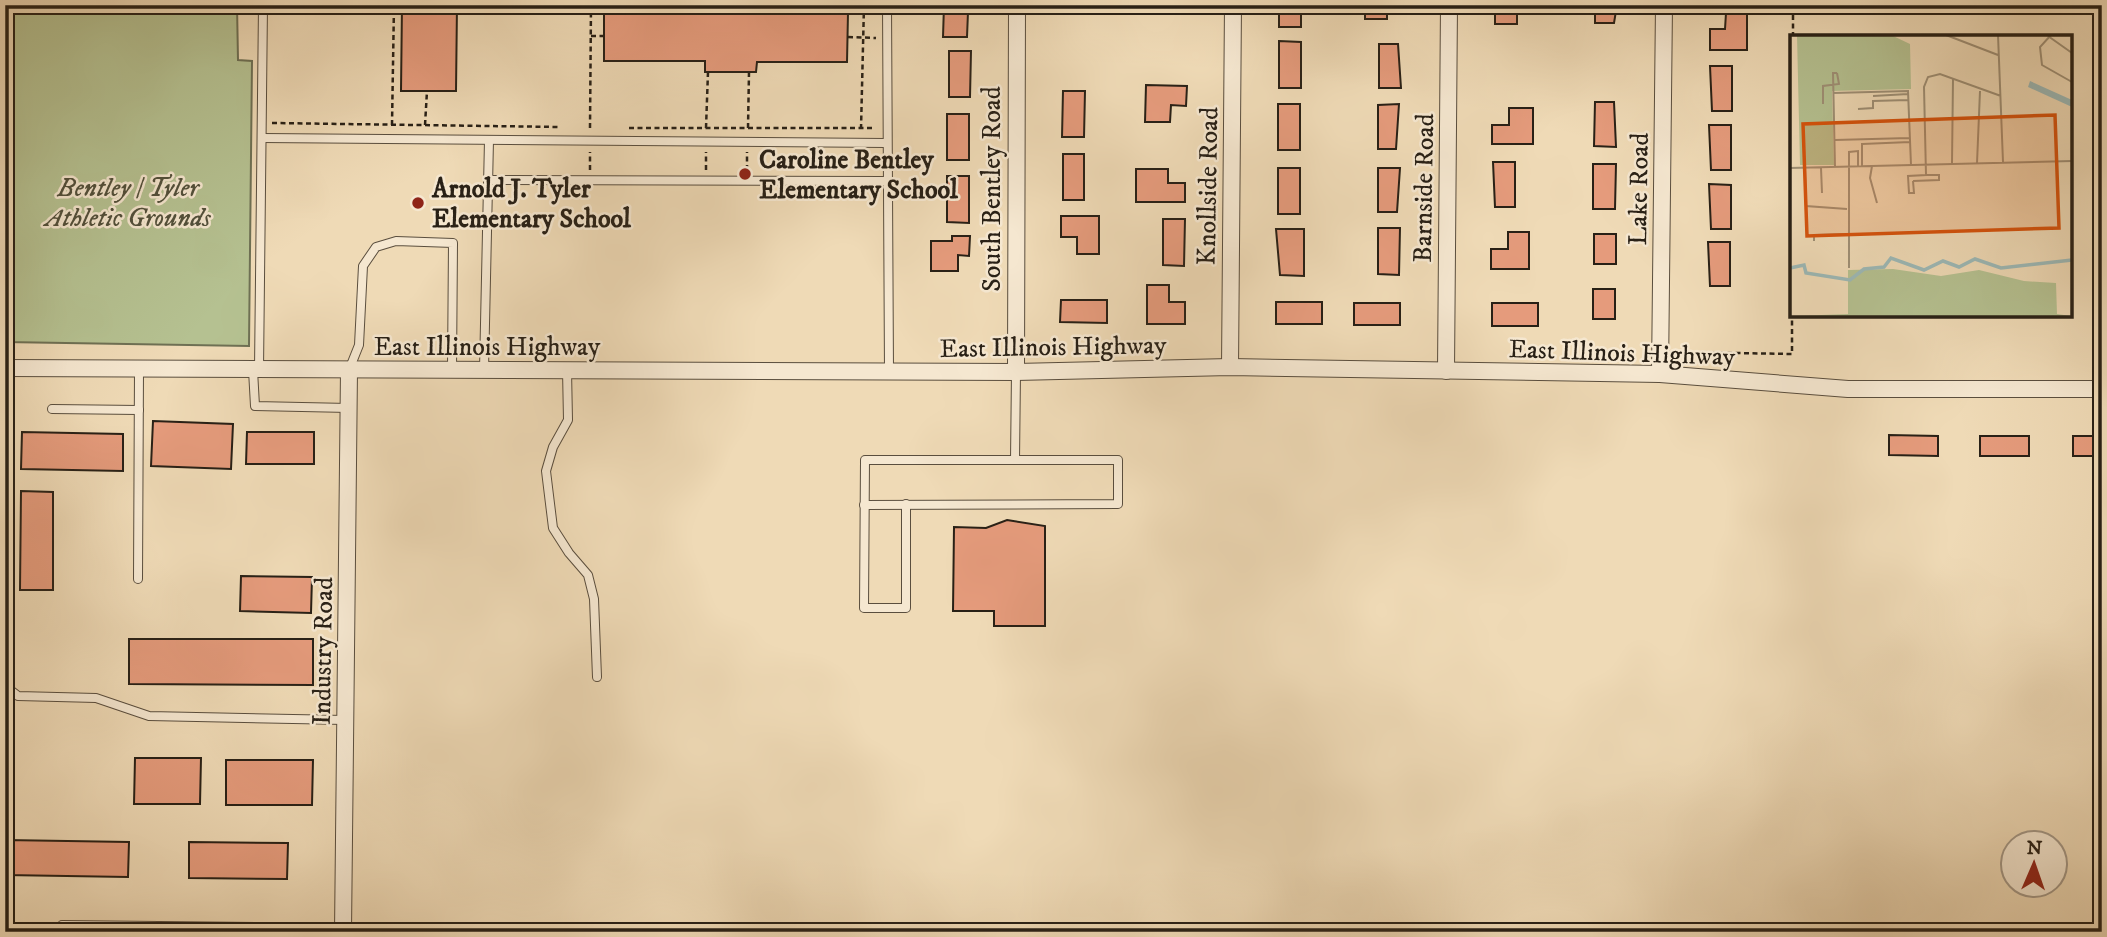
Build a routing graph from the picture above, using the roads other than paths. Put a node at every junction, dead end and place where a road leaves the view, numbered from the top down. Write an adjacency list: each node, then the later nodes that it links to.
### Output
1 (263, 5): 7 (lane)
2 (887, 5): 9 (lane)
3 (1017, 5): 22 (street, South Bentley Road)
4 (1233, 5): 12 (street, Knollside Road)
5 (1449, 5): 20 (street, Barnside Road)
6 (1664, 5): 23 (street, Lake Road)
7 (262, 138): 8 (lane); 15 (lane)
8 (489, 140): 9 (lane); 10 (lane)
9 (886, 142): 11 (lane)
10 (488, 180): 11 (lane); 18 (lane)
11 (887, 181): 21 (lane)
12 (1230, 367): 20 (street, East Illinois Highway); 22 (street, East Illinois Highway)
13 (5, 368): 14 (street, East Illinois Highway)
14 (139, 370): 15 (street, East Illinois Highway); 27 (lane)
15 (256, 370): 16 (street, East Illinois Highway); 25 (lane)
16 (349, 370): 17 (street, East Illinois Highway); 17 (lane); 25 (street, Industry Road)
17 (452, 370): 18 (street, East Illinois Highway)
18 (484, 370): 19 (street, East Illinois Highway)
19 (567, 370): 21 (street, East Illinois Highway); 32 (lane)
20 (1446, 371): 23 (street, East Illinois Highway)
21 (889, 372): 22 (street, East Illinois Highway)
22 (1016, 372): 28 (lane)
23 (1660, 374): 24 (street, East Illinois Highway)
24 (2102, 389)
25 (349, 408): 34 (street, Industry Road)
26 (52, 409): 27 (lane)
27 (139, 410): 31 (lane)
28 (1015, 460): 29 (lane); 30 (lane)
29 (906, 504): 30 (lane); 30 (lane)
30 (864, 505)
31 (138, 579)
32 (597, 677)
33 (5, 686): 34 (lane)
34 (345, 720): 35 (street, Industry Road)
35 (343, 930): 36 (lane)
36 (62, 932)

